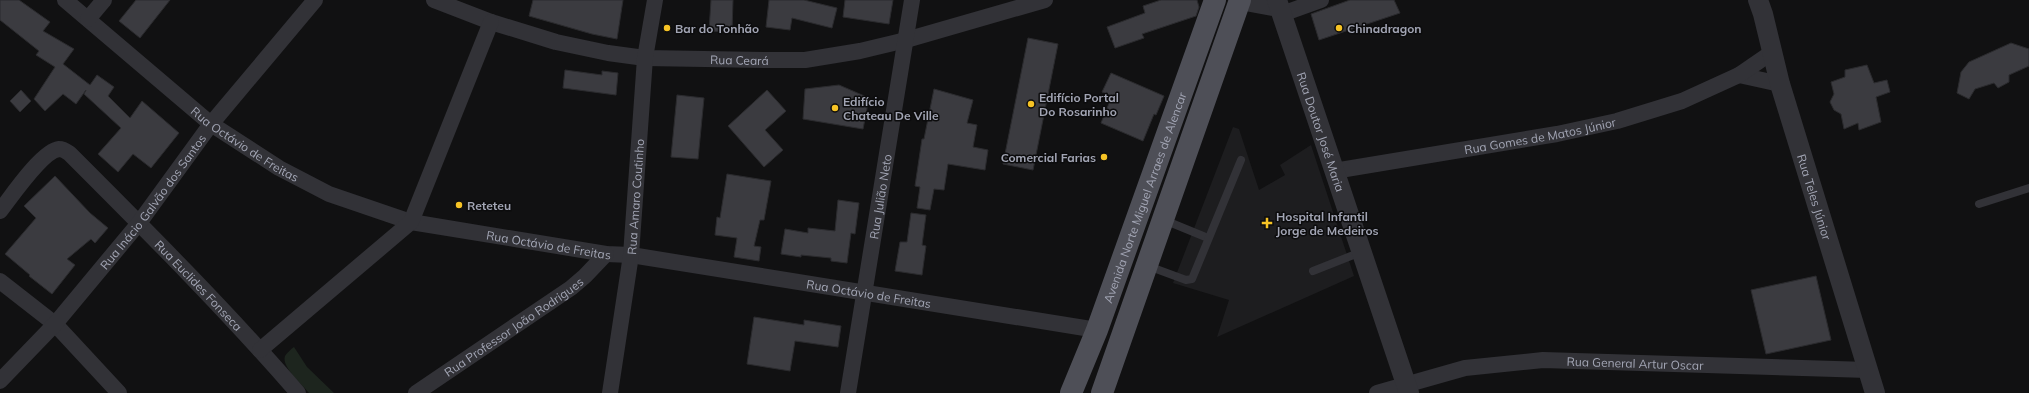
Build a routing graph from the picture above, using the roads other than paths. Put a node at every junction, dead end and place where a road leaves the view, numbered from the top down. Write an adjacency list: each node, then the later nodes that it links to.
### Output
1 (65, 0): 13 (street, Rua Octávio de Freitas)
2 (104, 0): 13 (street)
3 (315, 0): 20 (street, Rua Inácio Galvão dos Santos)
4 (434, 0): 14 (street, Rua Ceará)
5 (655, 0): 17 (street, Rua Amaro Coutinho)
6 (912, 0): 15 (street, Rua Julião Neto)
7 (1045, 0): 15 (street, Rua Ceará)
8 (1215, 0): 38 (main road, Avenida Norte Miguel Arraes de Alencar)
9 (1240, 0): 12 (street); 26 (main road, Avenida Norte Miguel Arraes de Alencar)
10 (1321, 0): 12 (street)
11 (1758, 0): 16 (street, Rua Teles Júnior)
12 (1280, 7): 22 (street, Rua Doutor José Maria)
13 (88, 19): 20 (street, Rua Octávio de Freitas)
14 (490, 22): 17 (street, Rua Ceará); 27 (street)
15 (906, 40): 17 (street, Rua Ceará); 36 (street, Rua Julião Neto)
16 (1771, 53): 18 (street, Rua Gomes de Matos Júnior); 19 (street, Rua Teles Júnior)
17 (645, 58): 32 (street, Rua Amaro Coutinho)
18 (1739, 75): 19 (street); 22 (street, Rua Gomes de Matos Júnior)
19 (1780, 84): 40 (street, Rua Teles Júnior)
20 (211, 124): 27 (street, Rua Octávio de Freitas); 28 (street, Rua Inácio Galvão dos Santos)
21 (1241, 160): 29 (lane)
22 (1334, 171): 30 (street, Rua Doutor José Maria)
23 (2029, 188): 24 (lane)
24 (1979, 204)
25 (0, 211): 28 (street, Rua Euclides Fonseca)
26 (1163, 219): 29 (lane); 33 (main road, Avenida Norte Miguel Arraes de Alencar)
27 (411, 222): 31 (street, Rua Octávio de Freitas); 39 (street)
28 (139, 223): 37 (street, Rua Inácio Galvão dos Santos); 39 (street, Rua Euclides Fonseca)
29 (1208, 238): 33 (lane)
30 (1361, 252): 34 (lane); 42 (street, Rua Doutor José Maria)
31 (606, 254): 32 (street, Rua Octávio de Freitas); 45 (street, Rua Professor João Rodrigues)
32 (631, 255): 36 (street, Rua Octávio de Freitas); 46 (street, Rua Amaro Coutinho)
33 (1147, 266): 49 (main road, Avenida Norte Miguel Arraes de Alencar)
34 (1314, 270)
35 (0, 281): 37 (street)
36 (866, 292): 38 (street, Rua Octávio de Freitas); 47 (street, Rua Julião Neto)
37 (55, 324): 41 (street, Rua Inácio Galvão dos Santos); 43 (street)
38 (1096, 330): 48 (main road, Avenida Norte Miguel Arraes de Alencar)
39 (260, 350): 44 (street, Rua Euclides Fonseca)
40 (1868, 370): 42 (street, Rua General Artur Oscar); 51 (street, Rua Teles Júnior)
41 (0, 381)
42 (1407, 388): 50 (street, Rua General Artur Oscar)
43 (119, 393)
44 (298, 393)
45 (416, 393)
46 (610, 393)
47 (848, 393)
48 (1071, 393)
49 (1102, 393)
50 (1377, 393)
51 (1875, 393)

